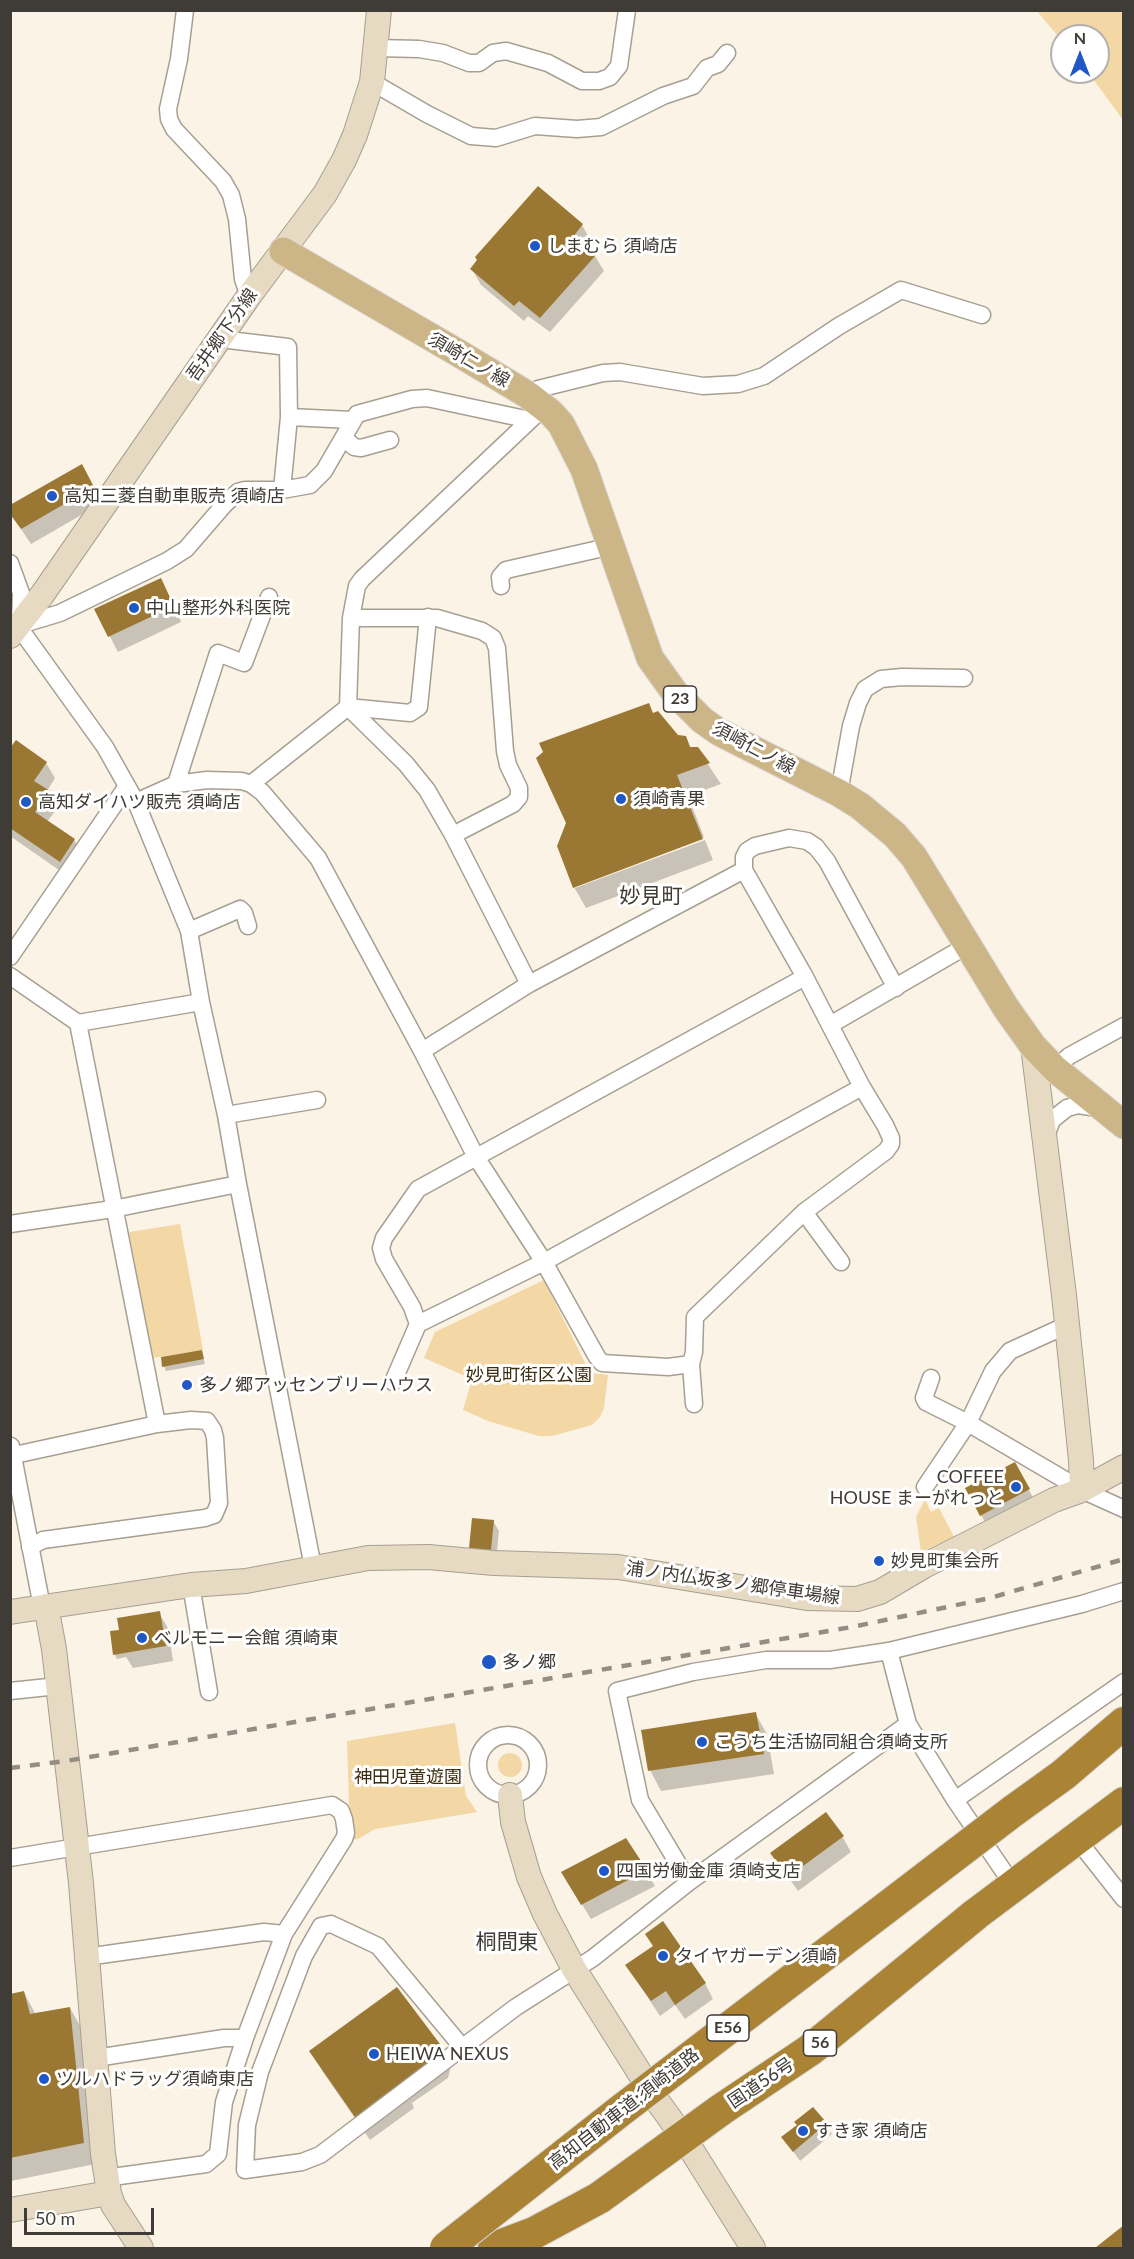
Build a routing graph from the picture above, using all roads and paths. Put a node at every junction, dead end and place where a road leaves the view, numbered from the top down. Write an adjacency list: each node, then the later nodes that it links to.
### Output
1 (185, 10): 8 (street)
2 (379, 10): 4 (street, 吾井郷下分線)
3 (627, 10): 4 (street)
4 (377, 48): 6 (street, 吾井郷下分線)
5 (727, 53): 6 (street)
6 (372, 82): 7 (street, 吾井郷下分線)
7 (283, 251): 8 (street, 吾井郷下分線); 11 (main road, 須崎仁ノ線 / 23)
8 (249, 296): 10 (street, 吾井郷下分線)
9 (982, 315): 11 (street)
10 (220, 339): 12 (street); 23 (street, 吾井郷下分線)
11 (534, 408): 13 (street); 17 (main road, 須崎仁ノ線 / 23); 22 (street)
12 (289, 417): 13 (street); 16 (street)
13 (352, 420): 14 (street)
14 (344, 438): 15 (street); 16 (street)
15 (390, 440)
16 (282, 490): 23 (street)
17 (612, 546): 19 (street); 29 (main road, 須崎仁ノ線 / 23)
18 (10, 563): 23 (street)
19 (501, 586)
20 (269, 597): 26 (street)
21 (428, 617): 22 (street); 25 (street); 31 (street)
22 (351, 618): 25 (street)
23 (14, 626): 28 (street)
24 (964, 678): 29 (street)
25 (348, 707): 27 (street); 31 (street)
26 (176, 784): 27 (street); 30 (street)
27 (251, 784): 46 (street)
28 (127, 786): 30 (street); 36 (street)
29 (839, 793): 35 (main road, 須崎仁ノ線 / 23)
30 (136, 801): 34 (street)
31 (453, 835): 39 (street)
32 (744, 870): 38 (street); 39 (street); 40 (street)
33 (248, 926): 34 (street)
34 (189, 931): 41 (street)
35 (968, 945): 40 (street); 45 (main road, 須崎仁ノ線 / 23)
36 (10, 957)
37 (10, 976): 42 (street)
38 (805, 977): 43 (street); 53 (street)
39 (529, 984): 46 (street)
40 (896, 988): 43 (street)
41 (201, 1002): 42 (street); 50 (street)
42 (78, 1023): 55 (street)
43 (830, 1025): 48 (street)
44 (1124, 1026): 47 (street)
45 (1034, 1046): 47 (main road, 須崎仁ノ線 / 23); 52 (street)
46 (422, 1051): 53 (street)
47 (1055, 1069): 51 (main road, 須崎仁ノ線 / 23)
48 (862, 1087): 56 (street); 58 (street)
49 (316, 1100): 50 (street)
50 (226, 1115): 54 (street)
51 (1114, 1117): 52 (street)
52 (1046, 1136): 61 (street)
53 (476, 1157): 58 (street); 60 (street)
54 (238, 1184): 55 (street); 74 (street)
55 (113, 1209): 57 (street); 67 (street)
56 (804, 1212): 59 (street); 62 (street)
57 (10, 1224)
58 (544, 1262): 60 (street); 62 (street)
59 (841, 1262)
60 (418, 1324): 64 (street)
61 (1067, 1325): 66 (street); 71 (street)
62 (691, 1364): 65 (street)
63 (931, 1378): 66 (street)
64 (393, 1382)
65 (694, 1404)
66 (968, 1423): 70 (street); 71 (street)
67 (157, 1424): 68 (street); 73 (street)
68 (11, 1452): 73 (street)
69 (1124, 1467): 71 (street, 浦ノ内仏坂多ノ郷停車場線)
70 (924, 1487)
71 (1082, 1490): 72 (street); 74 (street, 浦ノ内仏坂多ノ郷停車場線)
72 (1124, 1509)
73 (30, 1547): 77 (street)
74 (313, 1567): 75 (street, 浦ノ内仏坂多ノ郷停車場線)
75 (191, 1586): 77 (street, 浦ノ内仏坂多ノ郷停車場線); 83 (street)
76 (1124, 1591): 79 (street)
77 (44, 1607): 78 (street, 浦ノ内仏坂多ノ郷停車場線); 81 (street)
78 (10, 1612)
79 (889, 1652): 85 (street); 94 (street)
80 (1124, 1682): 89 (street)
81 (58, 1686): 82 (street); 92 (street)
82 (10, 1691)
83 (208, 1692)
84 (1124, 1723): 87 (highway, 高知自動車道;須崎道路 / E56)
85 (908, 1724): 89 (street); 94 (street)
86 (1124, 1738): 87 (highway, 高知自動車道;須崎道路 / E56)
87 (1063, 1775): 107 (highway, 高知自動車道;須崎道路 / E56, bridge)
88 (510, 1795): 99 (street)
89 (955, 1800): 95 (street)
90 (1124, 1803): 91 (highway, 国道56号 / 56)
91 (1078, 1837): 95 (highway, 国道56号 / 56); 96 (street)
92 (76, 1847): 93 (street); 97 (street); 98 (street)
93 (10, 1858)
94 (689, 1882): 99 (street)
95 (1013, 1885): 103 (highway, 国道56号 / 56)
96 (1124, 1899)
97 (284, 1934): 98 (street); 100 (street)
98 (86, 1957): 102 (street)
99 (574, 1969): 101 (street); 103 (street)
100 (245, 2038): 102 (street); 104 (street)
101 (462, 2047): 101 (street)
102 (96, 2058): 104 (street)
103 (684, 2138): 108 (highway, 国道56号 / 56); 109 (street)
104 (107, 2186): 105 (street); 106 (street)
105 (10, 2211)
106 (141, 2248)
107 (446, 2248)
108 (494, 2248)
109 (753, 2248)

